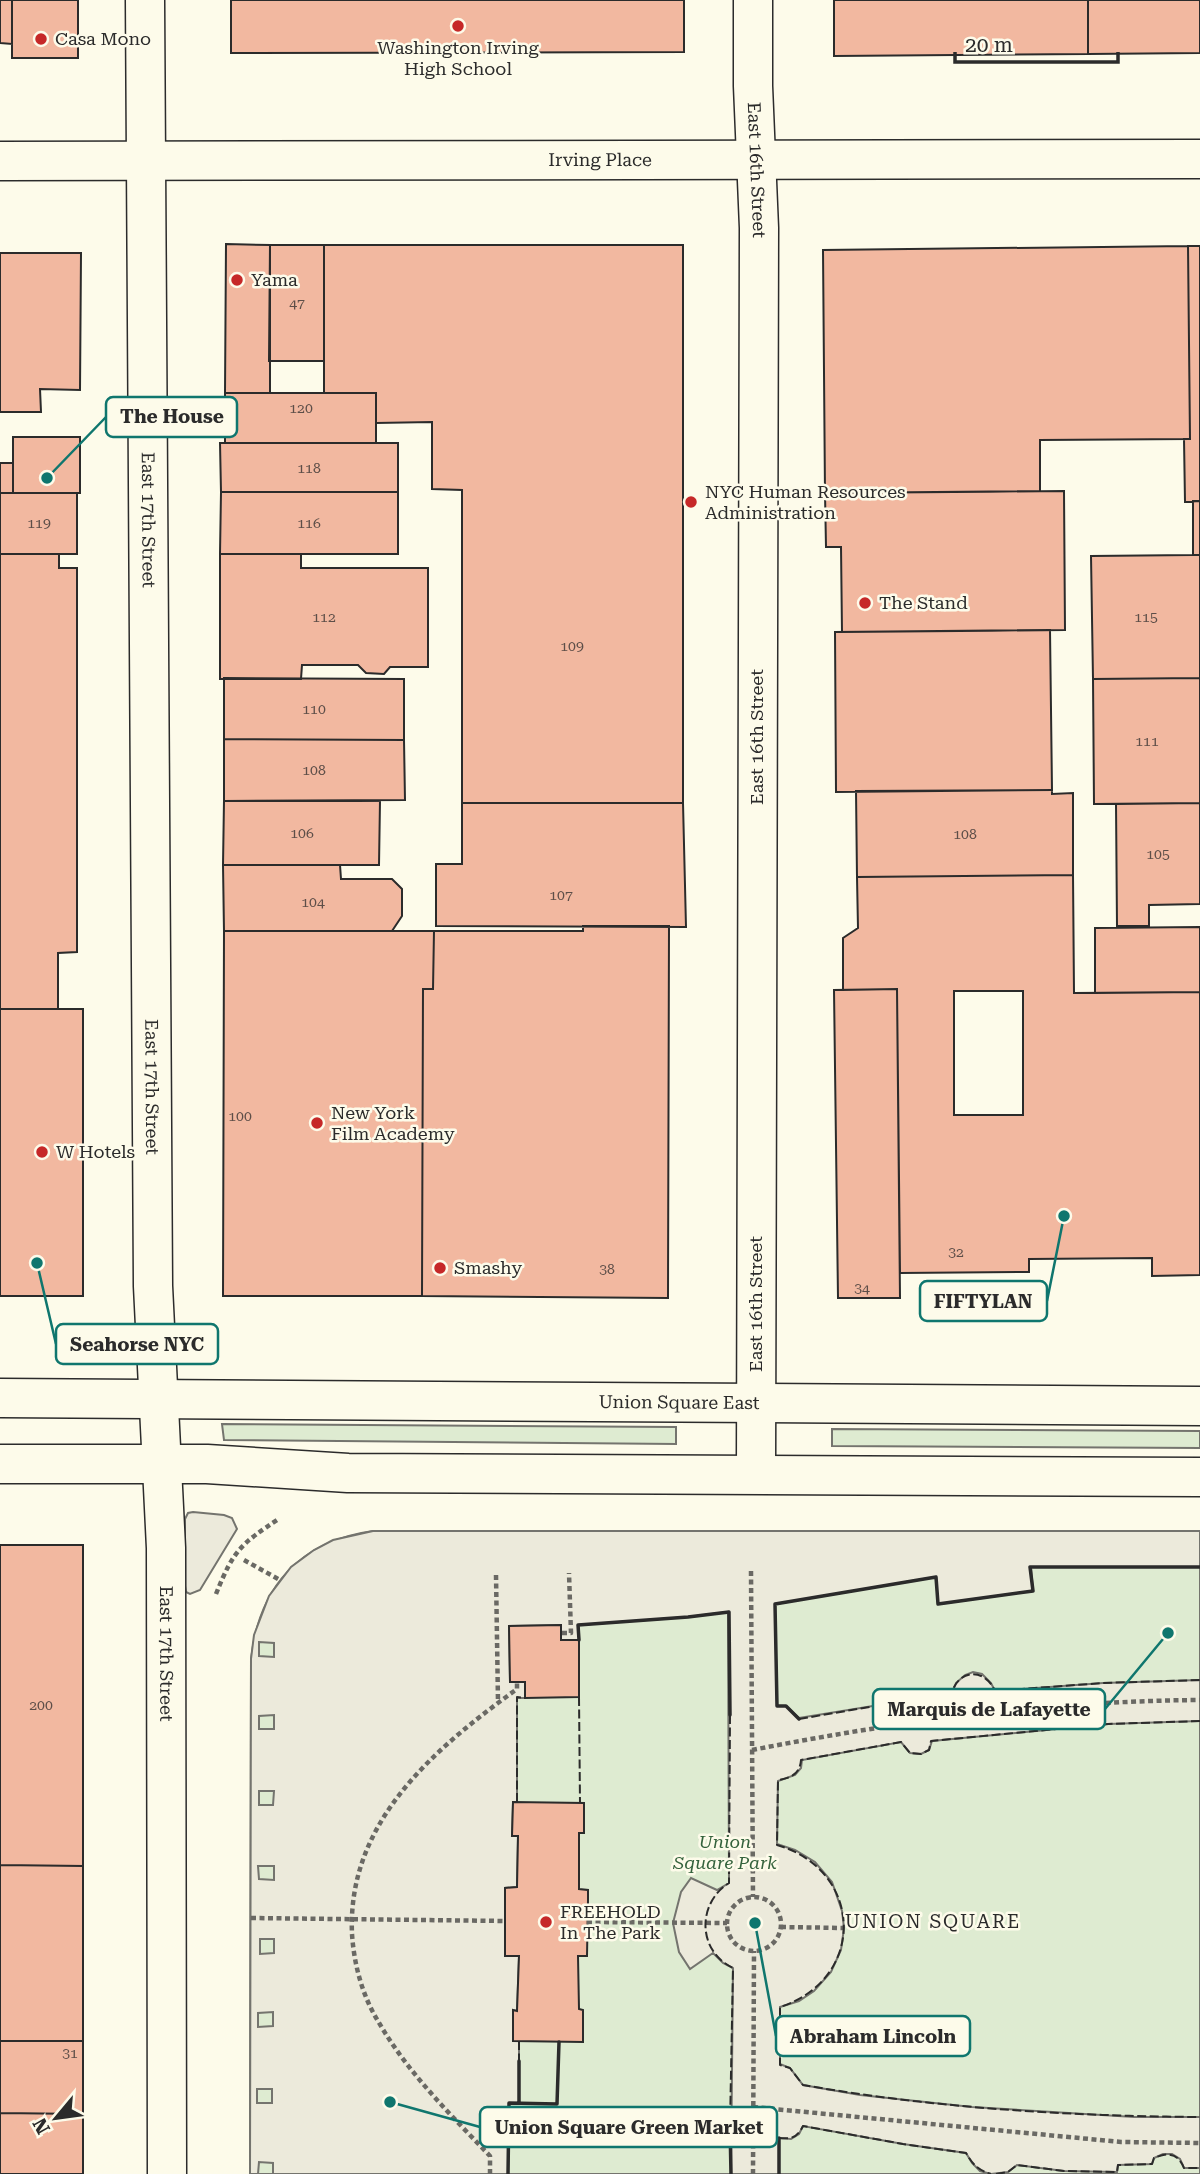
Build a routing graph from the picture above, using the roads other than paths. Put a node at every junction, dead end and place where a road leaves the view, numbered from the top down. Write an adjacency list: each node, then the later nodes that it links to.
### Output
1 (145, 0): 6 (street, East 17th Street)
2 (752, 0): 3 (street, East 16th Street)
3 (756, 159): 4 (street, Irving Place); 6 (street, Irving Place); 9 (street, East 16th Street)
4 (1200, 159)
5 (0, 161): 6 (street, Irving Place)
6 (146, 161): 8 (street, East 17th Street)
7 (0, 1398): 8 (street, Union Square East)
8 (159, 1399): 9 (street, Union Square East); 12 (street, East 17th Street)
9 (756, 1404): 10 (street, Union Square East); 13 (street, East 16th Street)
10 (1200, 1406)
11 (0, 1464): 12 (street)
12 (163, 1464): 13 (street); 15 (street, East 17th Street)
13 (756, 1474): 14 (street)
14 (1200, 1477)
15 (167, 2174)

